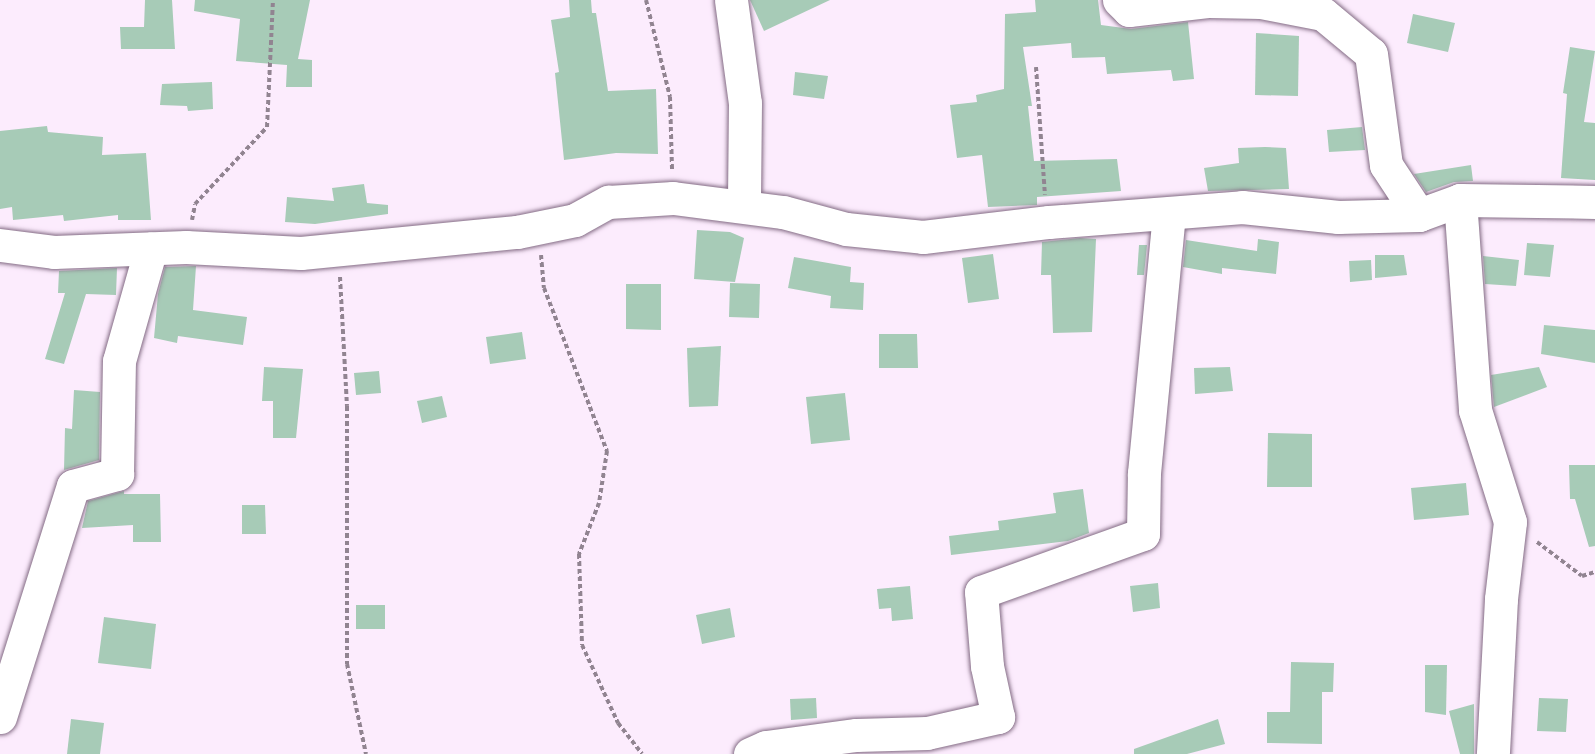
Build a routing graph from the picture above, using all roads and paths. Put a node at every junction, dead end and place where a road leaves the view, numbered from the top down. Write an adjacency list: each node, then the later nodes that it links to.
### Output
1 (273, 0): 15 (path)
2 (646, 0): 6 (path)
3 (731, 0): 9 (street)
4 (1119, 0): 11 (street)
5 (1036, 67): 12 (path)
6 (673, 198): 9 (street); 13 (street)
7 (1460, 200): 8 (street); 11 (street); 18 (street)
8 (1595, 202)
9 (744, 206): 12 (street)
10 (1169, 214): 11 (street); 12 (street); 23 (street)
11 (1419, 215)
12 (1049, 222)
13 (539, 227): 17 (street); 22 (path)
14 (0, 244): 16 (street)
15 (186, 247): 16 (street); 17 (street)
16 (150, 248): 20 (street)
17 (338, 250): 21 (path)
18 (1510, 522): 19 (path); 24 (street)
19 (1595, 572)
20 (0, 717)
21 (366, 754)
22 (642, 754)
23 (750, 754)
24 (1493, 754)

